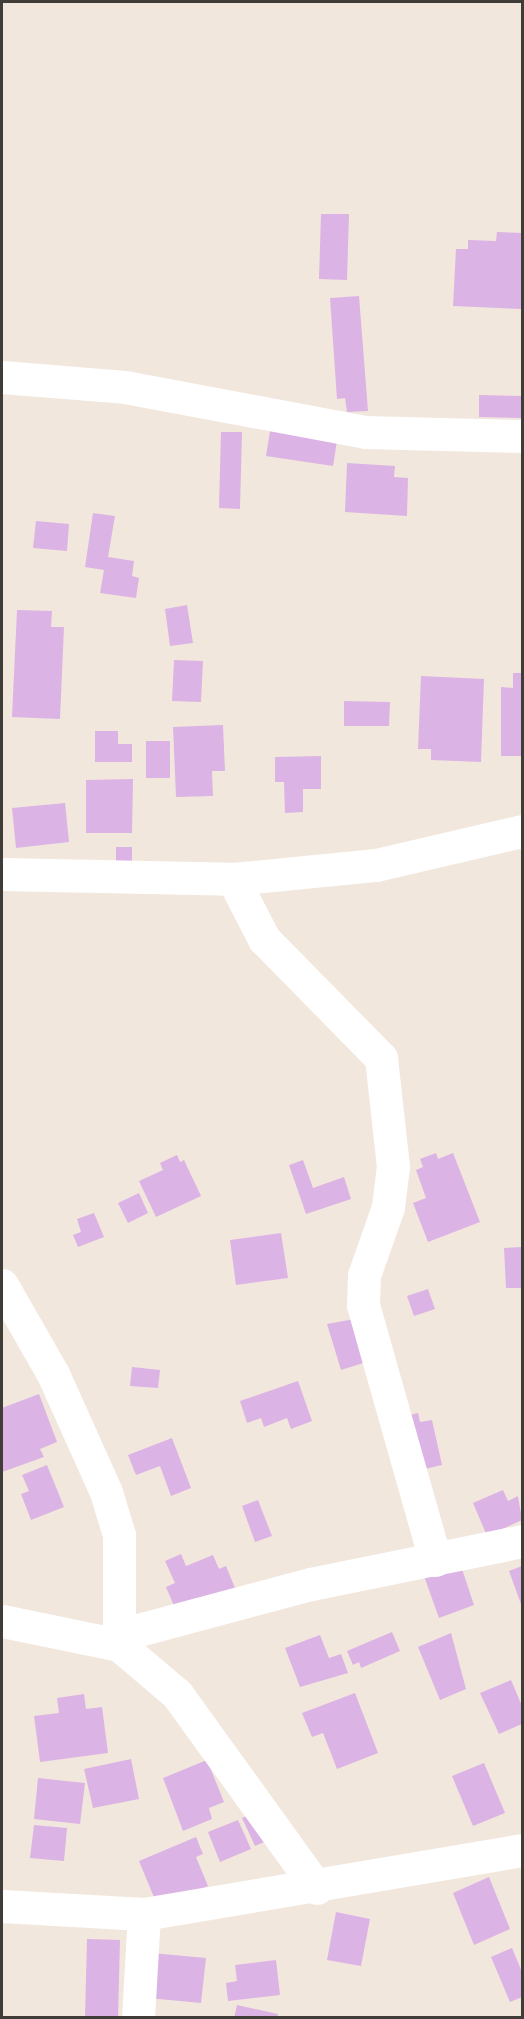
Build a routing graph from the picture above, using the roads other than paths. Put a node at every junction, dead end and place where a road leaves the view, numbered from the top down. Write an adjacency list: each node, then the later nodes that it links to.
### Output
1 (2, 377): 2 (street)
2 (522, 436)
3 (522, 831): 5 (street)
4 (2, 874): 5 (street)
5 (233, 879): 8 (street)
6 (2, 1285): 10 (street)
7 (522, 1541): 8 (street)
8 (435, 1560): 10 (street)
9 (2, 1621): 10 (street)
10 (119, 1640): 12 (street)
11 (522, 1850): 12 (street)
12 (317, 1888): 14 (street)
13 (2, 1906): 14 (street)
14 (144, 1914): 15 (street)
15 (138, 2018)

